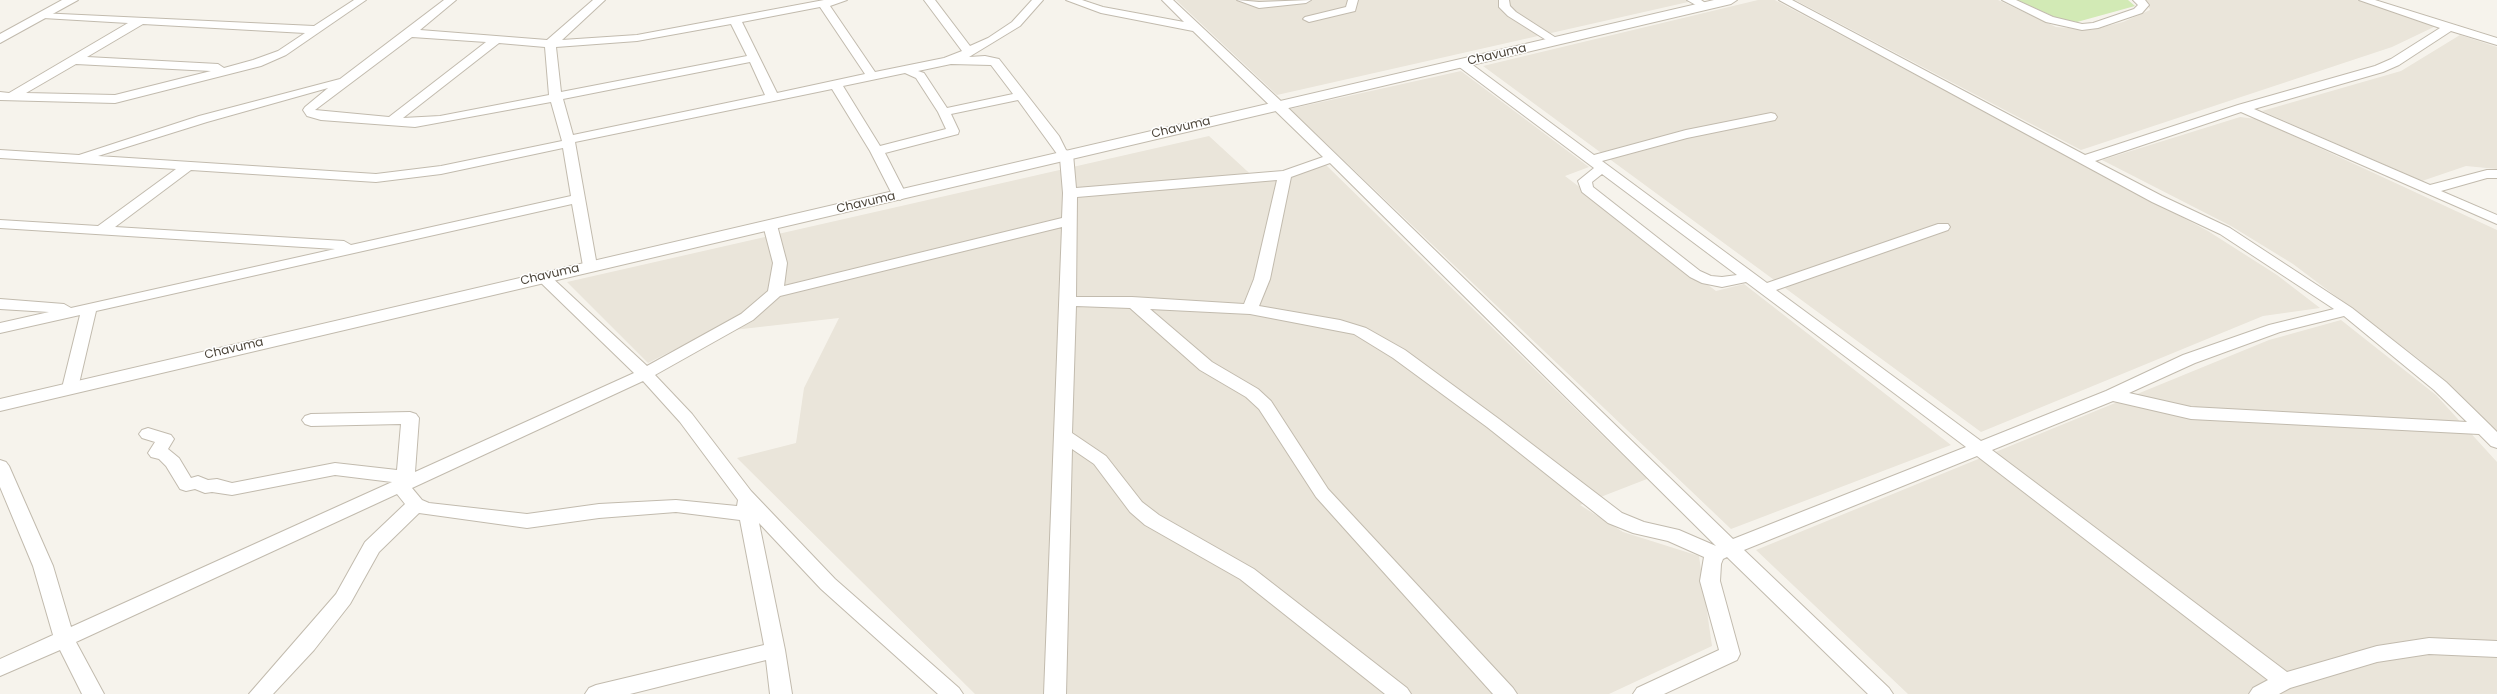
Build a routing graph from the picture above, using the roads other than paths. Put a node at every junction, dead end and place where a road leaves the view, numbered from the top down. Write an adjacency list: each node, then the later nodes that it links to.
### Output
1 (72, 0): 22 (street)
2 (361, 0): 28 (street)
3 (451, 0): 29 (street)
4 (600, 0): 34 (street)
5 (842, 0): 20 (street)
6 (929, 0): 35 (street)
7 (1038, 0): 35 (street)
8 (1071, 0): 27 (street)
9 (1167, 0): 27 (street)
10 (1242, 0): 11 (street)
11 (1306, 0)
12 (1353, 0): 23 (street)
13 (1504, 0): 32 (street)
14 (1692, 0): 21 (street)
15 (1731, 0): 21 (street, Chavuma)
16 (1784, 0): 62 (street)
17 (2007, 0): 18 (street)
18 (2138, 0)
19 (2364, 0): 26 (street)
20 (823, 4): 24 (street); 42 (street)
21 (1705, 6): 32 (street, Chavuma)
22 (43, 15): 25 (street); 30 (street)
23 (1309, 19)
24 (735, 20): 34 (street); 36 (street)
25 (140, 21): 28 (street); 37 (street)
26 (2449, 27): 33 (street); 51 (street)
27 (1196, 28): 50 (street)
28 (318, 30): 40 (street)
29 (410, 33): 31 (street); 43 (street)
30 (0, 39)
31 (495, 41): 34 (street); 55 (street)
32 (1555, 42): 39 (street, Chavuma)
33 (2497, 42)
34 (550, 44): 48 (street)
35 (968, 51): 38 (street)
36 (754, 58): 48 (street); 49 (street)
37 (74, 60): 40 (street); 47 (street)
38 (947, 61): 41 (street); 46 (street)
39 (1462, 63): 50 (street, Chavuma); 63 (street)
40 (232, 69): 47 (street)
41 (906, 69): 42 (street); 53 (street)
42 (872, 76): 44 (street)
43 (346, 80): 45 (street); 52 (street)
44 (835, 84): 49 (street); 57 (street)
45 (288, 96): 52 (street); 60 (street)
46 (1021, 96): 53 (street); 59 (street)
47 (5, 97)
48 (556, 98): 55 (street); 56 (street)
49 (773, 98): 56 (street)
50 (1278, 106): 59 (street, Chavuma); 61 (street)
51 (2242, 108): 62 (street); 67 (street)
52 (309, 110): 55 (street)
53 (944, 112): 57 (street)
54 (1771, 117): 63 (street)
55 (392, 121)
56 (568, 142): 64 (street); 70 (street)
57 (877, 151): 69 (street)
58 (0, 154): 60 (street)
59 (1064, 155): 68 (street); 69 (street, Chavuma)
60 (79, 158): 64 (street)
61 (1332, 158): 66 (street); 104 (street)
62 (2084, 160): 88 (street)
63 (1598, 163): 80 (street); 80 (street)
64 (186, 168): 76 (street)
65 (2497, 174): 67 (street)
66 (1284, 175): 68 (street); 86 (street)
67 (2428, 190): 71 (street)
68 (1070, 193): 72 (street)
69 (900, 196): 74 (street, Chavuma)
70 (578, 199): 77 (street); 78 (street)
71 (2497, 220)
72 (1068, 221): 82 (street); 83 (street)
73 (0, 224): 76 (street)
74 (770, 225): 78 (street, Chavuma); 82 (street)
75 (1943, 226): 81 (street)
76 (100, 231): 77 (street)
77 (361, 246): 87 (street)
78 (590, 266): 79 (street, Chavuma)
79 (542, 277): 90 (street); 91 (street, Chavuma)
80 (1751, 277): 81 (street)
81 (1766, 288): 99 (street)
82 (775, 293): 90 (street)
83 (1068, 301): 84 (street); 97 (street)
84 (1132, 302): 86 (street); 117 (street)
85 (0, 304): 87 (street)
86 (1250, 308): 104 (street)
87 (85, 309): 89 (street); 91 (street)
88 (2347, 311): 92 (street); 95 (street)
89 (0, 328)
90 (645, 374): 101 (street); 103 (street)
91 (70, 388): 93 (street, Chavuma)
92 (2112, 395): 95 (street); 99 (street)
93 (0, 405)
94 (311, 420): 101 (street)
95 (2484, 429): 98 (street)
96 (148, 434): 101 (street)
97 (1063, 435): 115 (street); 116 (street)
98 (2497, 442)
99 (1980, 449): 104 (street); 109 (street)
100 (0, 466): 105 (street)
101 (404, 483): 102 (street); 105 (street)
102 (416, 505): 103 (street); 111 (street)
103 (747, 505): 107 (street); 114 (street)
104 (1722, 550): 118 (street); 119 (street)
105 (64, 638): 108 (street); 110 (street)
106 (2497, 649): 109 (street)
107 (775, 650): 112 (street); 113 (street)
108 (0, 668)
109 (2284, 681): 120 (street)
110 (93, 694)
111 (260, 694)
112 (596, 694)
113 (781, 694)
114 (952, 694)
115 (1055, 694)
116 (1400, 694)
117 (1506, 694)
118 (1644, 694)
119 (1882, 694)
120 (2260, 694)

